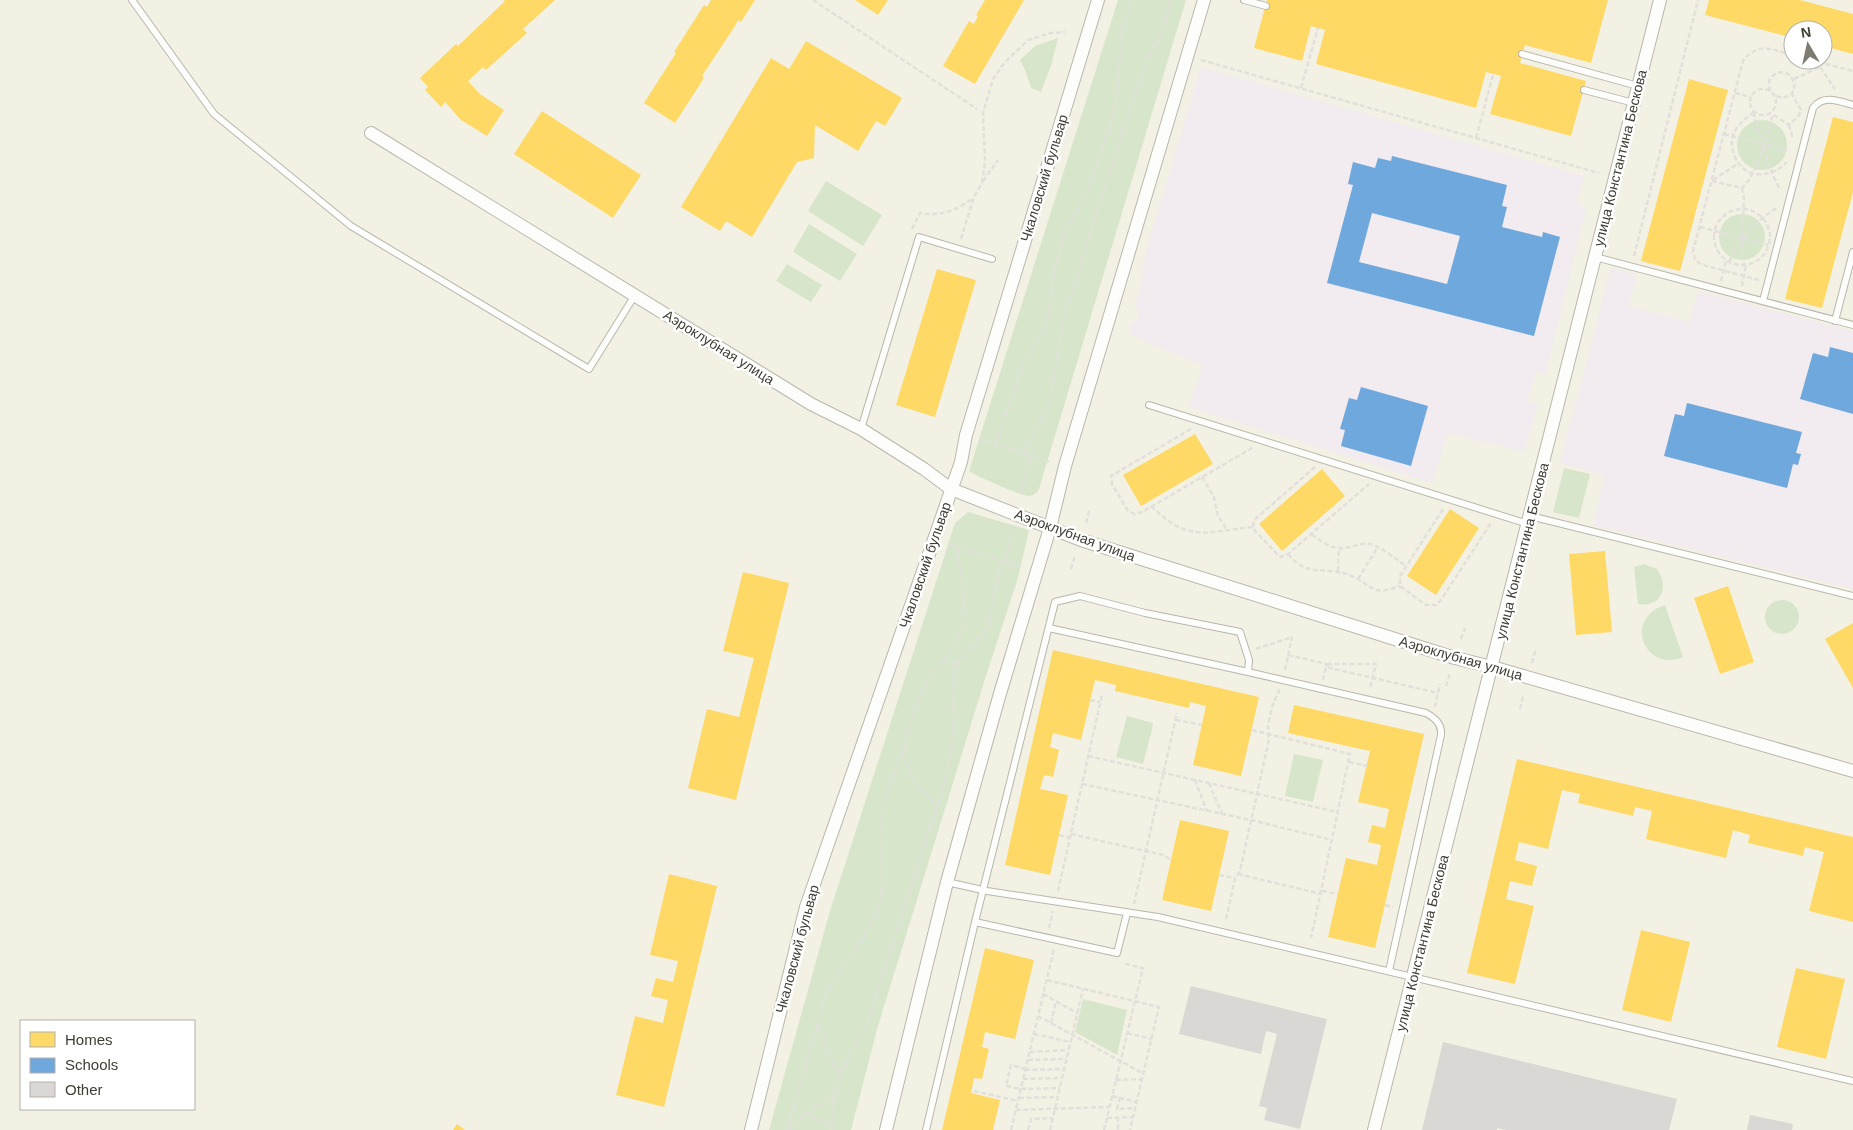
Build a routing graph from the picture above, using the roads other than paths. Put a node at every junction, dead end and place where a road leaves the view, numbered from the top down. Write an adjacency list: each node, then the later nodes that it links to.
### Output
1 (132, 0): 16 (lane)
2 (1098, 0): 22 (street, Чкаловский бульвар)
3 (1204, 0): 24 (street)
4 (1244, 0): 6 (lane)
5 (1660, 0): 8 (street, улица Константина Бескова)
6 (1266, 6)
7 (1522, 54): 8 (lane)
8 (1638, 86): 10 (street, улица Константина Бескова)
9 (1584, 90): 10 (lane)
10 (1634, 104): 14 (street, улица Константина Бескова)
11 (1850, 104): 17 (lane)
12 (371, 133): 16 (street, Аэроклубная улица)
13 (1853, 252): 18 (lane)
14 (1595, 257): 17 (lane); 23 (street, улица Константина Бескова)
15 (992, 259): 21 (lane)
16 (635, 295): 21 (street, Аэроклубная улица)
17 (1762, 301): 18 (lane)
18 (1835, 320): 19 (lane)
19 (1853, 325)
20 (1149, 405): 23 (lane)
21 (861, 428): 22 (street, Аэроклубная улица)
22 (952, 489): 24 (street, Аэроклубная улица); 37 (street, Чкаловский бульвар)
23 (1529, 520): 25 (lane); 27 (street, улица Константина Бескова)
24 (1050, 528): 27 (street, Аэроклубная улица); 30 (street)
25 (1853, 596)
26 (1049, 628): 28 (lane); 28 (lane); 31 (lane)
27 (1492, 667): 29 (street, Аэроклубная улица); 35 (street, улица Константина Бескова)
28 (1248, 672): 34 (lane)
29 (1853, 771)
30 (947, 882): 31 (lane); 38 (street)
31 (984, 890): 32 (lane); 33 (lane)
32 (1127, 912): 33 (lane); 34 (lane)
33 (975, 922): 39 (lane)
34 (1389, 971): 35 (lane)
35 (1413, 978): 36 (lane); 40 (street, улица Константина Бескова)
36 (1853, 1081)
37 (751, 1130)
38 (886, 1130)
39 (926, 1130)
40 (1374, 1130)

